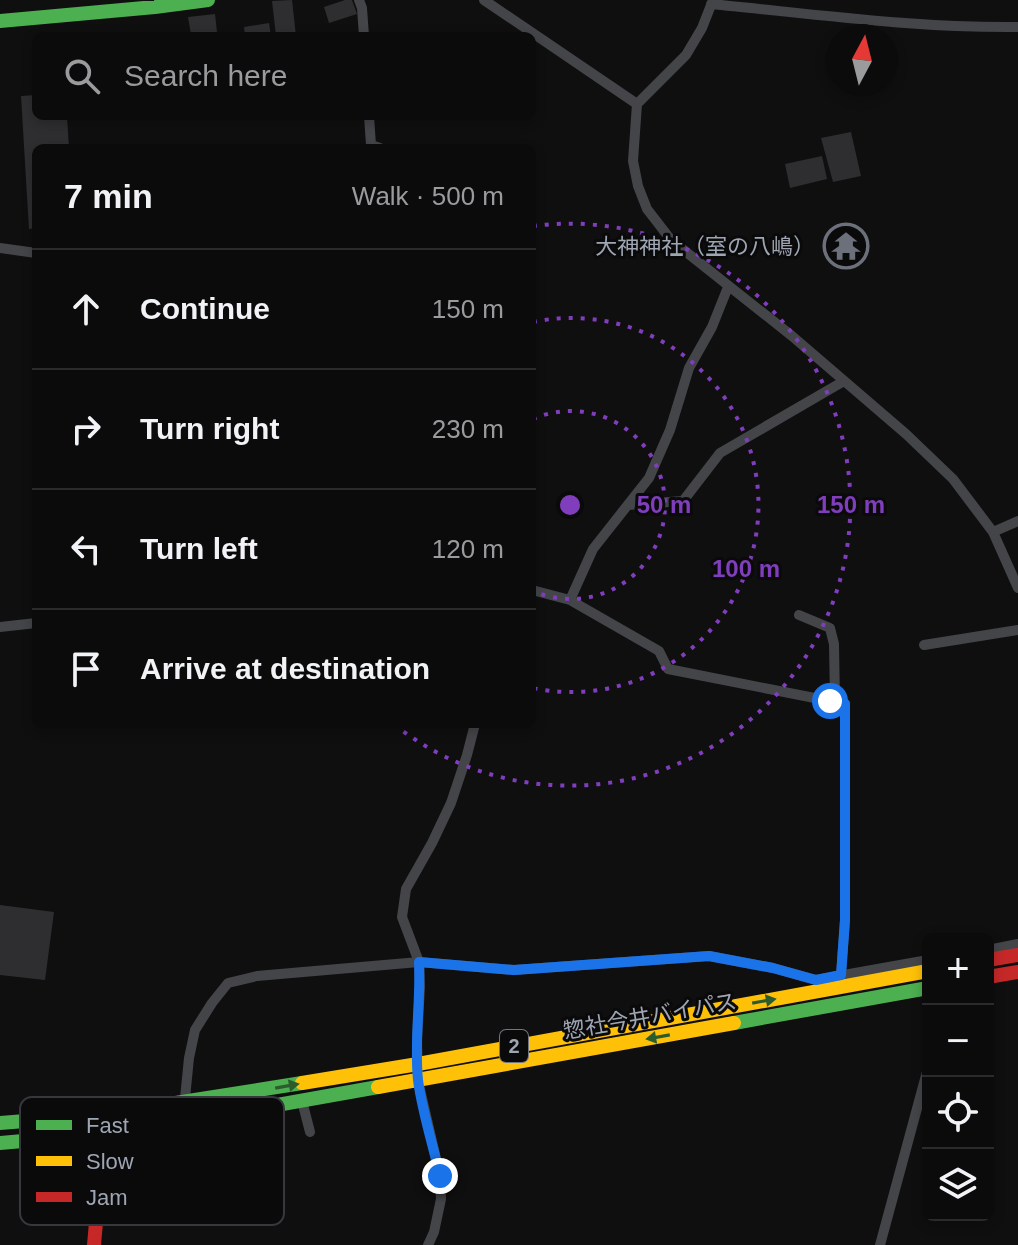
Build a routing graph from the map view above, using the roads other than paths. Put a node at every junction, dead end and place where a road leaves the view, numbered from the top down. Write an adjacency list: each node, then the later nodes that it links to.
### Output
1 (208, 0): 5 (main road)
2 (359, 0): 7 (street)
3 (484, 0): 8 (street)
4 (712, 2): 6 (street); 10 (street)
5 (0, 21)
6 (1018, 27)
7 (364, 32)
8 (531, 32)
9 (536, 35): 10 (street)
10 (637, 104): 15 (street)
11 (369, 120): 12 (street)
12 (371, 144)
13 (0, 248): 14 (street)
14 (32, 252)
15 (728, 287): 16 (street); 17 (street)
16 (844, 381): 17 (street); 19 (street)
17 (628, 505): 22 (street)
18 (1018, 521): 19 (street)
19 (993, 532): 20 (street)
20 (1018, 588)
21 (536, 591): 22 (street)
22 (570, 600): 28 (street)
23 (799, 615): 28 (street)
24 (32, 623): 25 (street)
25 (0, 627)
26 (1018, 630): 27 (street)
27 (924, 645)
28 (835, 702): 38 (street)
29 (474, 728): 35 (street)
30 (1018, 944): 31 (street)
31 (994, 949)
32 (1018, 955): 33 (main road)
33 (994, 959)
34 (922, 961): 38 (street)
35 (419, 962): 38 (street); 41 (street); 44 (street)
36 (922, 972): 41 (main road, 惣社今井バイパス / 2, one-way to 36)
37 (1018, 972): 39 (main road)
38 (841, 975)
39 (994, 976)
40 (922, 989): 43 (main road, 惣社今井バイパス / 2, one-way to 43)
41 (418, 1064): 43 (street); 45 (main road, 惣社今井バイパス / 2, one-way to 41)
42 (926, 1077): 56 (street)
43 (418, 1081): 46 (main road, 惣社今井バイパス / 2); 55 (street)
44 (185, 1097)
45 (220, 1097)
46 (302, 1101): 47 (main road, 惣社今井バイパス / 2); 50 (street)
47 (284, 1104)
48 (20, 1121): 49 (main road, 惣社今井バイパス / 2)
49 (0, 1123)
50 (310, 1132)
51 (20, 1141): 52 (main road, 惣社今井バイパス / 2)
52 (0, 1143)
53 (95, 1225): 54 (main road)
54 (94, 1245)
55 (428, 1245)
56 (880, 1245)

